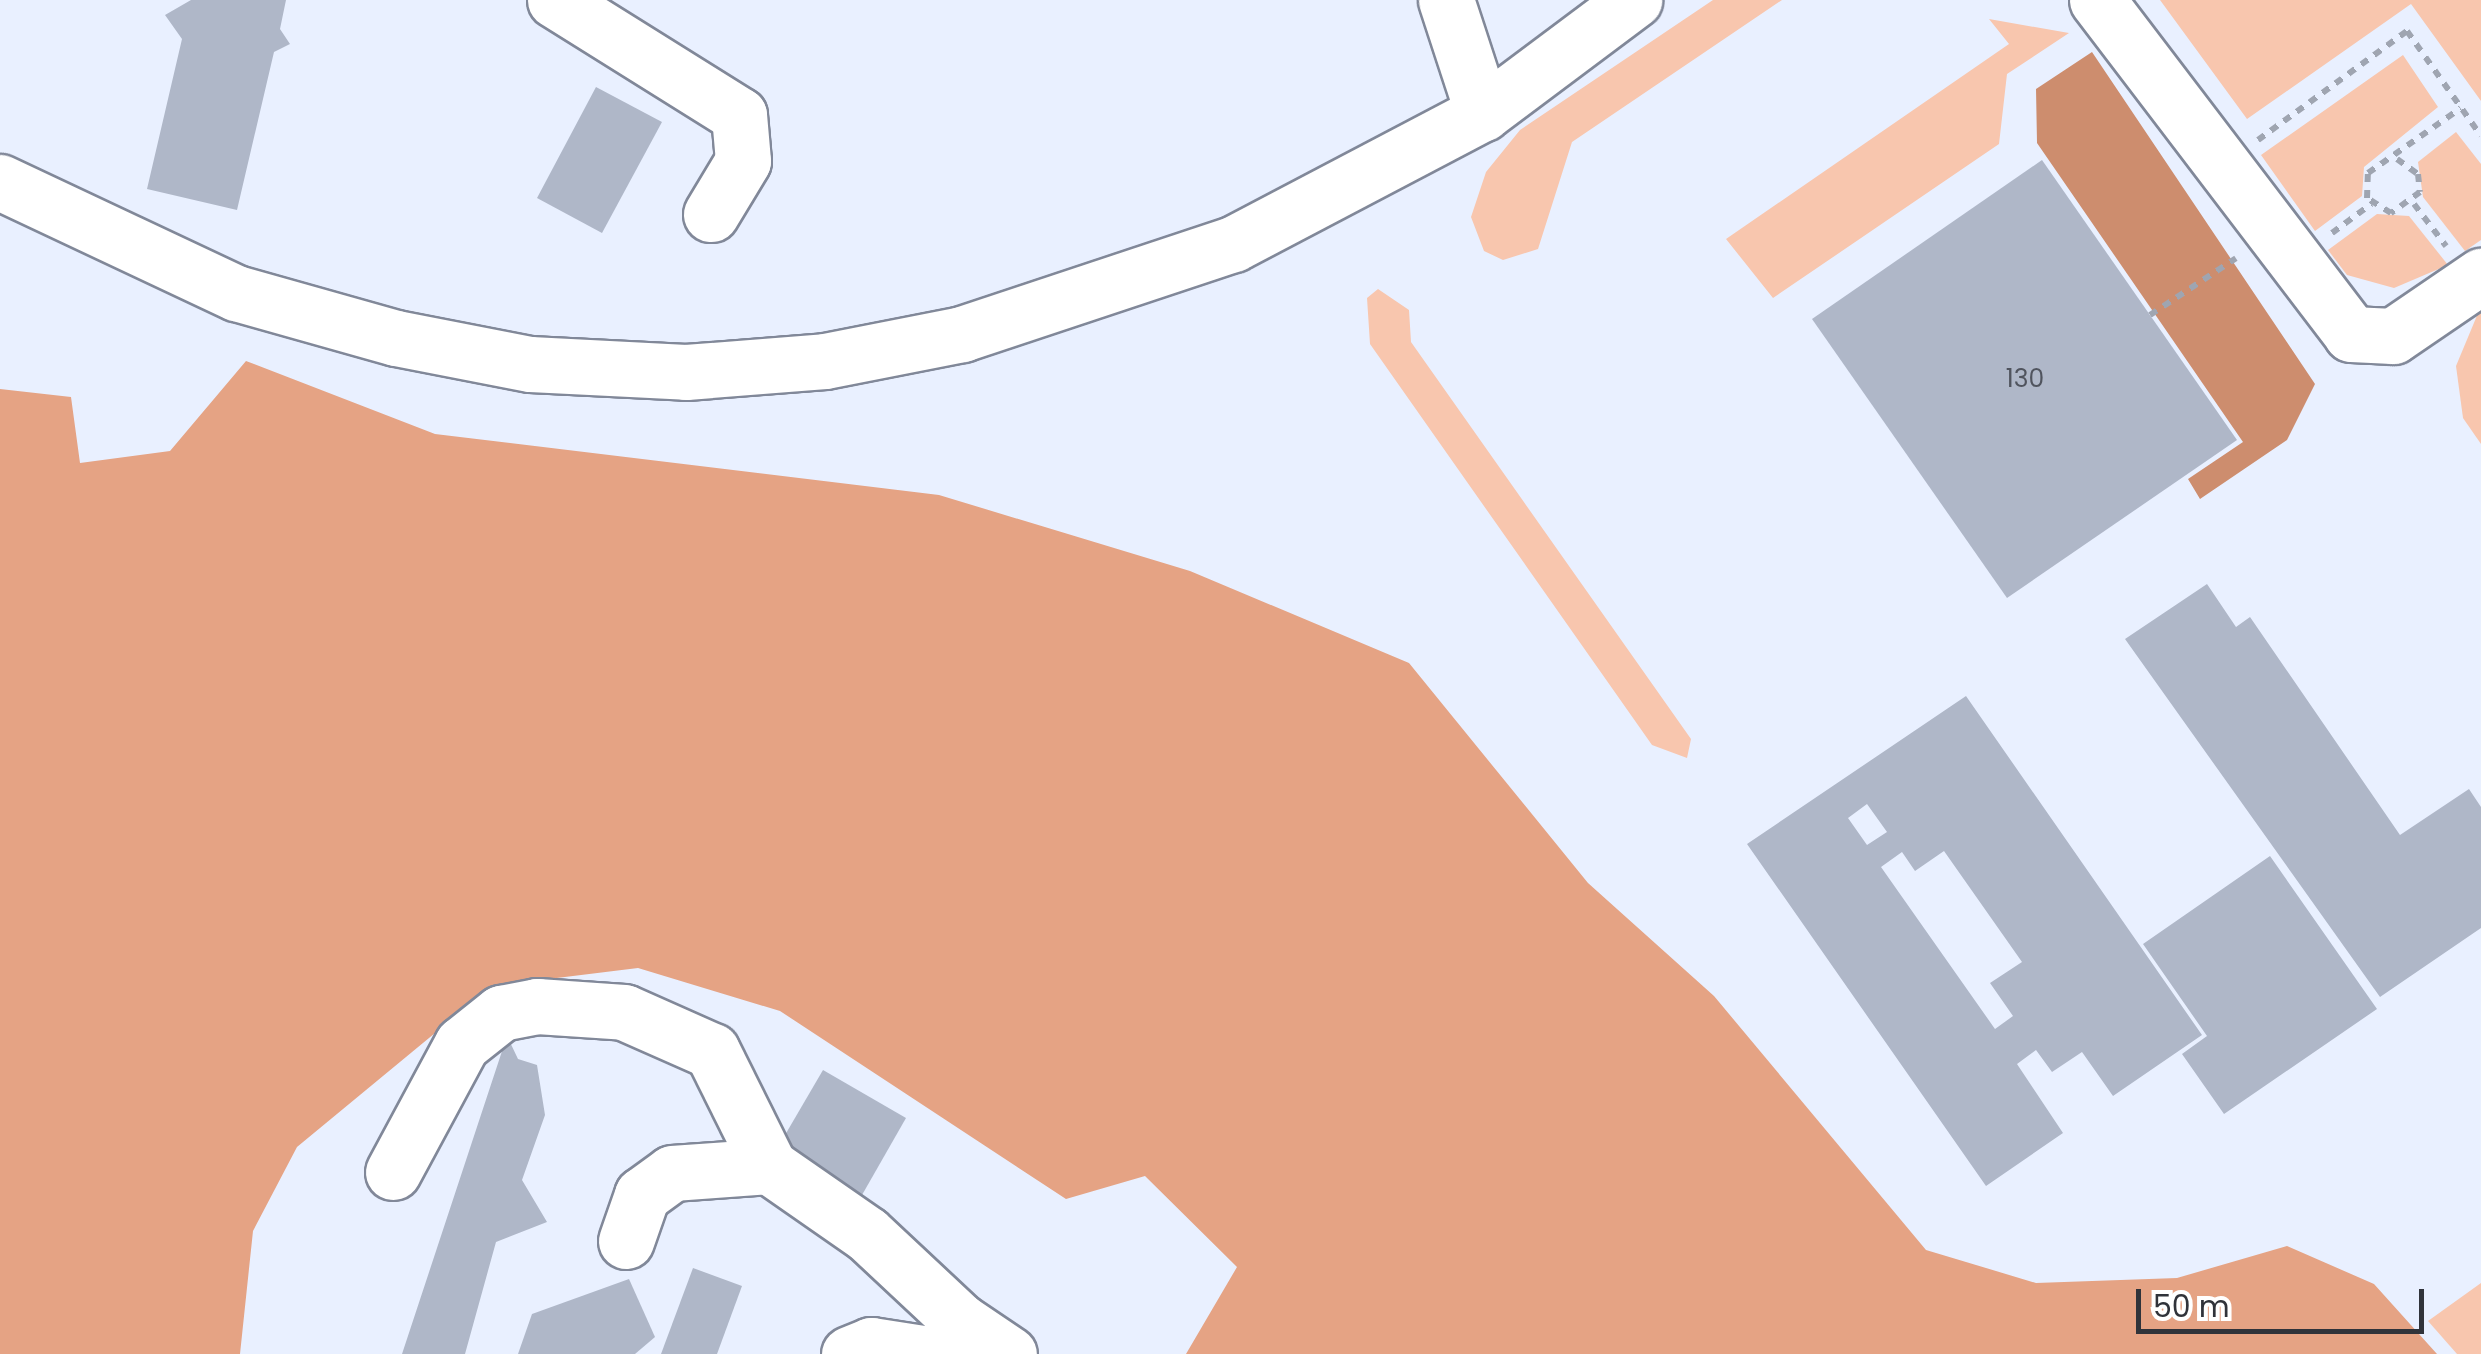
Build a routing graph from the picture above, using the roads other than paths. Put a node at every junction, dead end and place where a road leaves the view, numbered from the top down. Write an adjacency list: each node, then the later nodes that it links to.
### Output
1 (555, 0): 7 (main road)
2 (1446, 0): 5 (main road)
3 (1634, 0): 5 (main road)
4 (2097, 0): 8 (main road)
5 (1483, 113): 6 (main road)
6 (0, 182)
7 (711, 214)
8 (2481, 276)
9 (769, 1166): 10 (main road); 11 (main road); 12 (main road)
10 (393, 1172)
11 (626, 1241)
12 (943, 1343): 13 (main road); 14 (main road)
13 (849, 1354)
14 (1008, 1354)

